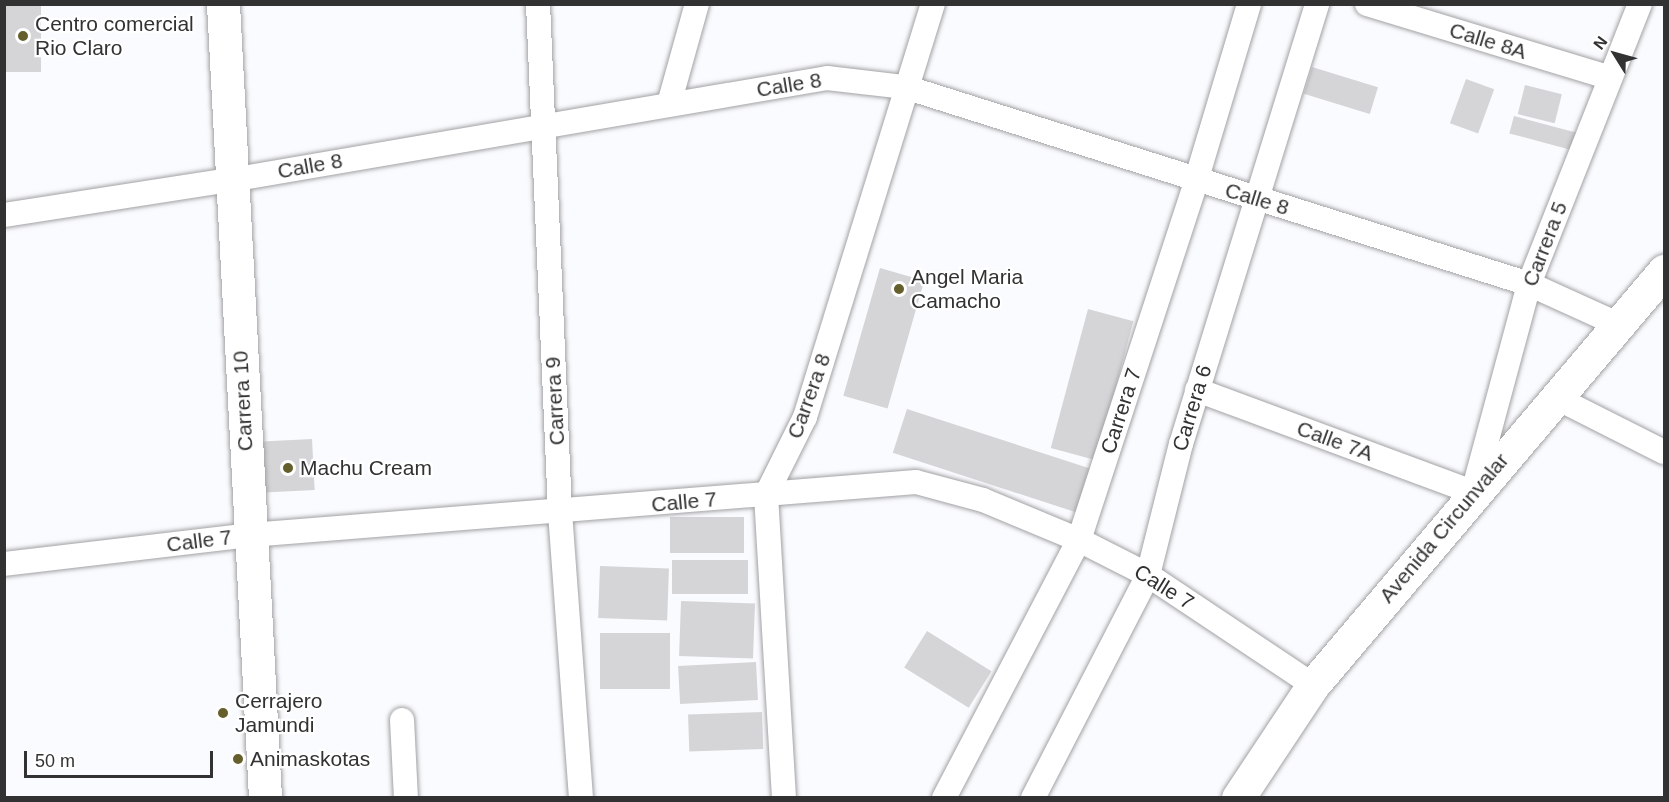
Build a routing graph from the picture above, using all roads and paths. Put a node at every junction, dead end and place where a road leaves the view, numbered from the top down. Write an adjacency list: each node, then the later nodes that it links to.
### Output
1 (223, 4): 13 (main road, Carrera 10)
2 (538, 4): 12 (street, Carrera 9)
3 (697, 4): 11 (street)
4 (933, 4): 10 (street, Carrera 8)
5 (1249, 4): 14 (street, Carrera 7)
6 (1317, 4): 15 (street, Carrera 6)
7 (1367, 4): 9 (street, Calle 8A)
8 (1640, 4): 9 (street, Carrera 5)
9 (1610, 78): 18 (street, Carrera 5)
10 (905, 87): 11 (street, Calle 8); 14 (street, Calle 8); 24 (street, Carrera 8)
11 (669, 104): 12 (street, Calle 8)
12 (542, 125): 13 (street, Calle 8); 25 (street, Carrera 9)
13 (231, 180): 16 (street, Calle 8); 26 (main road, Carrera 10)
14 (1196, 181): 15 (street, Calle 8); 27 (street, Carrera 7)
15 (1257, 199): 18 (street, Calle 8); 20 (street, Carrera 6)
16 (4, 215)
17 (1661, 280): 19 (main road, Avenida Circunvalar)
18 (1529, 284): 19 (street, Calle 8); 23 (street, Carrera 5)
19 (1617, 324): 21 (main road, Avenida Circunvalar)
20 (1197, 390): 23 (street, Calle 7A); 29 (street, Carrera 6)
21 (1555, 397): 22 (street); 23 (main road, Avenida Circunvalar)
22 (1665, 452)
23 (1473, 492): 30 (main road, Avenida Circunvalar)
24 (766, 495): 25 (street, Calle 7); 27 (street, Calle 7); 35 (street, Carrera 8)
25 (560, 512): 26 (street, Calle 7); 34 (street, Carrera 9)
26 (250, 535): 28 (street, Calle 7); 32 (main road, Carrera 10)
27 (1079, 540): 29 (street, Calle 7); 36 (street, Carrera 7)
28 (4, 564)
29 (1148, 575): 30 (street, Calle 7); 37 (street, Carrera 6)
30 (1313, 685): 38 (main road, Avenida Circunvalar)
31 (402, 720): 33 (street)
32 (265, 798)
33 (406, 798)
34 (581, 798)
35 (784, 798)
36 (944, 798)
37 (1033, 798)
38 (1238, 798)

